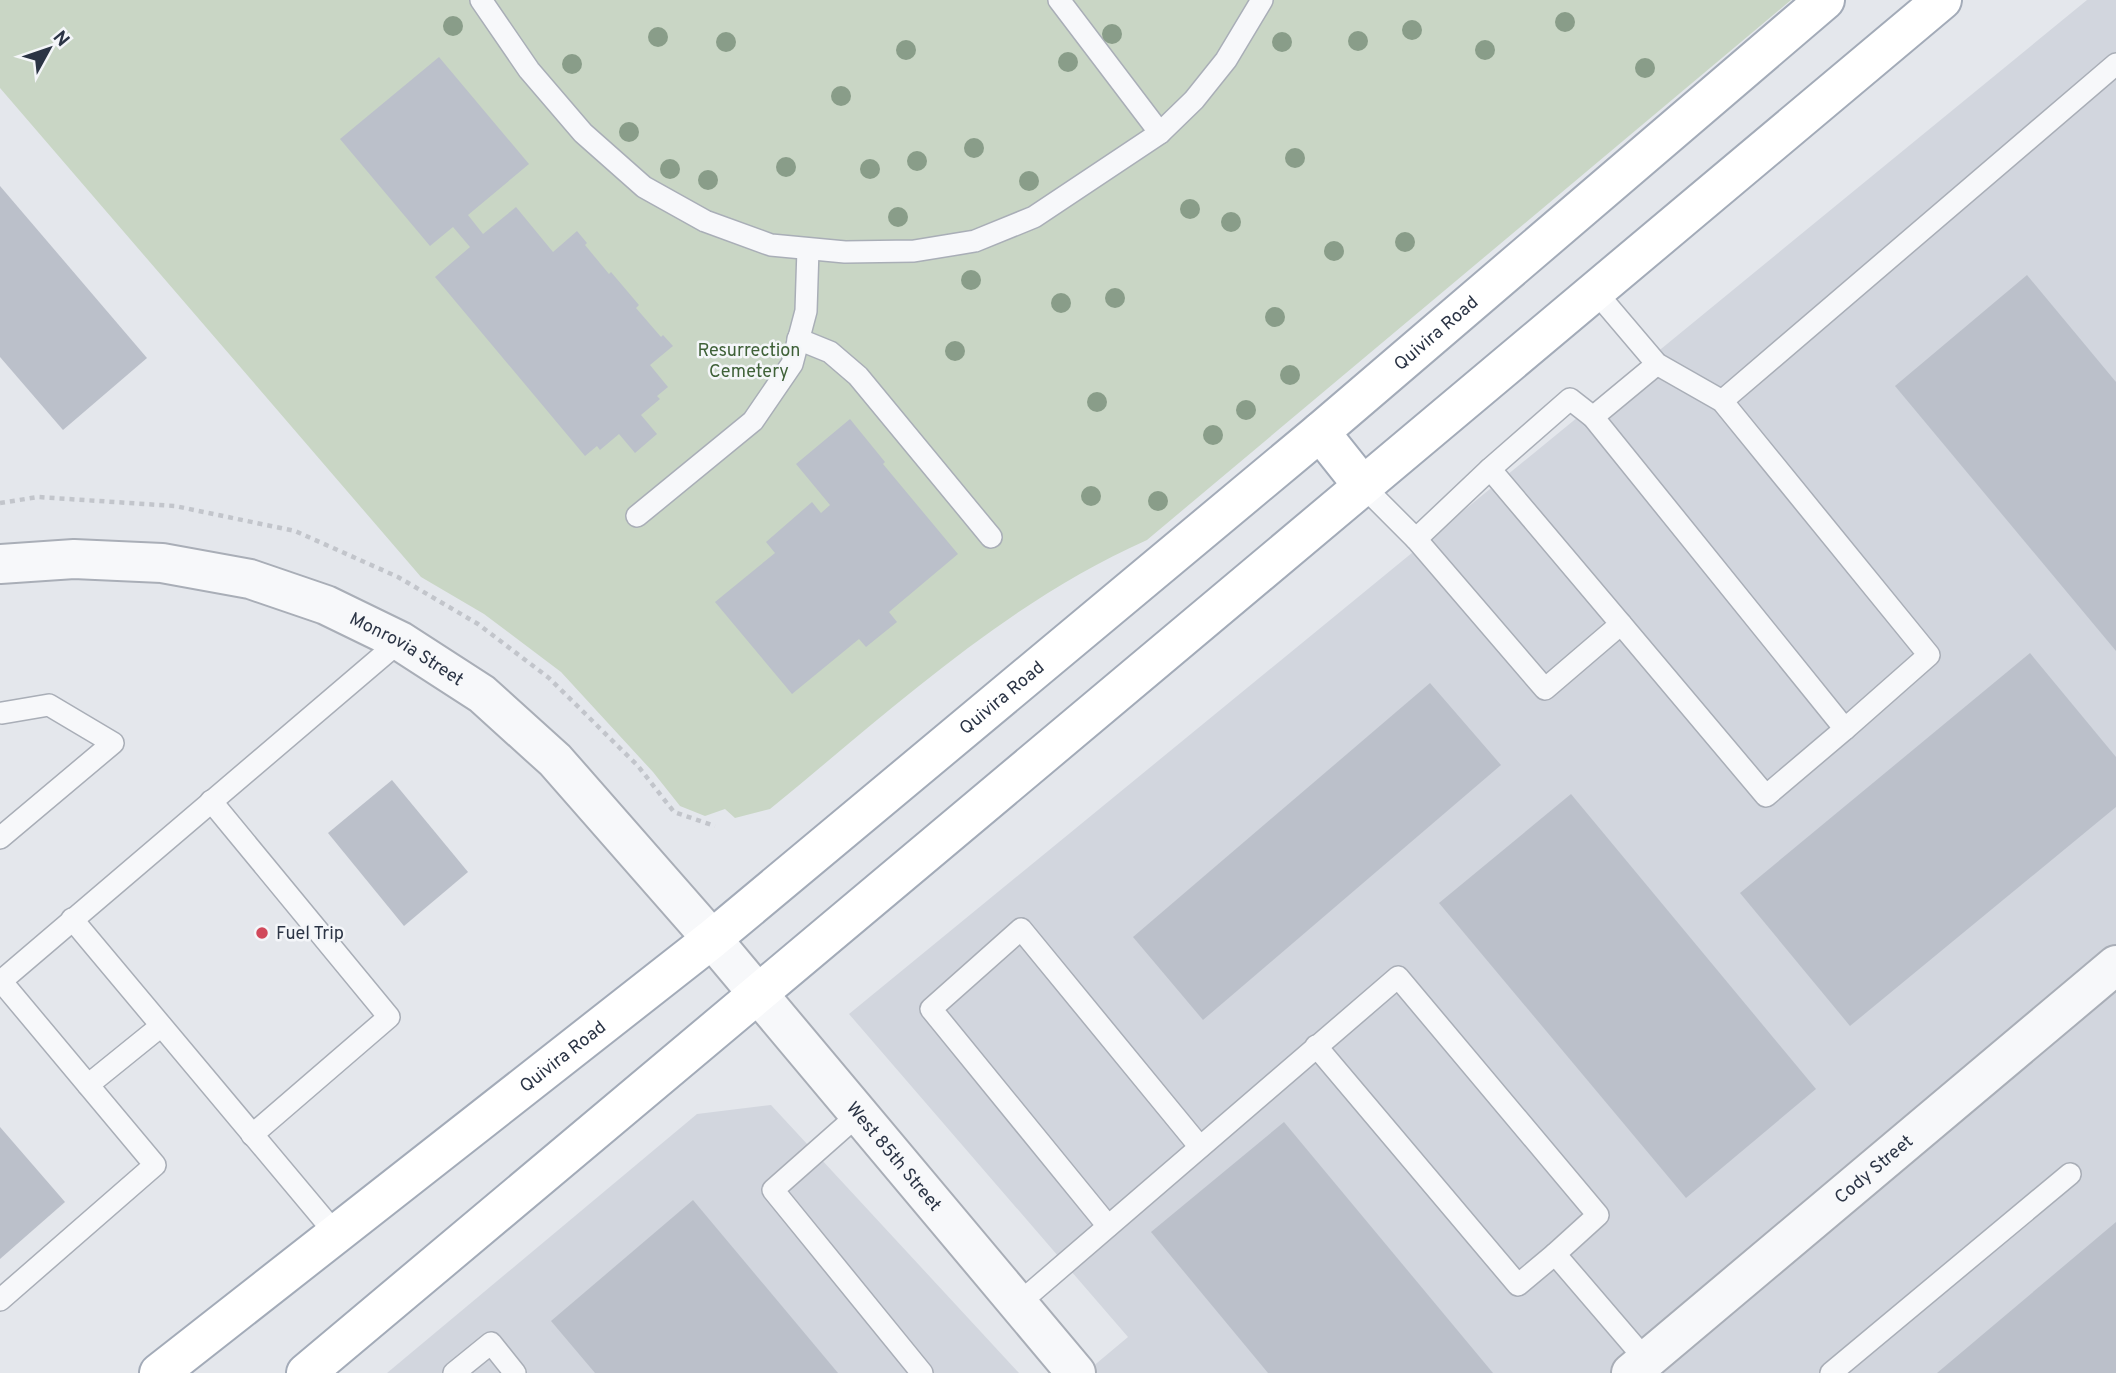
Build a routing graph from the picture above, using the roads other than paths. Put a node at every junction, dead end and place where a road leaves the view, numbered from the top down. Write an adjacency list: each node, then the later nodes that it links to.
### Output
1 (481, 0): 8 (lane)
2 (1059, 0): 7 (lane)
3 (1262, 0): 7 (lane)
4 (1825, 0): 14 (main road, Quivira Road)
5 (1942, 0): 9 (main road)
6 (2116, 64): 12 (lane)
7 (1160, 133): 8 (lane)
8 (808, 249): 10 (lane)
9 (1595, 291): 11 (lane); 16 (main road)
10 (798, 339): 17 (lane); 18 (lane)
11 (1657, 364): 12 (lane); 13 (lane)
12 (1722, 401): 24 (lane)
13 (1593, 417): 15 (lane); 24 (lane)
14 (1320, 432): 16 (main road); 28 (main road, Quivira Road)
15 (1490, 469): 19 (lane); 21 (lane)
16 (1363, 486): 19 (lane); 31 (main road)
17 (637, 516)
18 (990, 537)
19 (1416, 539): 21 (lane)
20 (0, 564): 22 (street, Monrovia Street)
21 (1621, 624): 24 (lane)
22 (400, 641): 25 (lane); 28 (street, Monrovia Street)
23 (1, 710): 26 (lane)
24 (1845, 729)
25 (211, 802): 27 (lane); 36 (lane)
26 (0, 838)
27 (72, 919): 30 (lane); 32 (lane)
28 (712, 939): 31 (street, West 85th Street); 40 (main road, Quivira Road)
29 (2116, 965): 44 (street, Cody Street)
30 (0, 981): 34 (lane)
31 (757, 993): 35 (street, West 85th Street); 46 (main road)
32 (161, 1026): 34 (lane); 36 (lane)
33 (1316, 1046): 37 (lane); 41 (lane); 41 (lane)
34 (88, 1085): 42 (lane)
35 (859, 1114): 43 (street, West 85th Street); 49 (lane)
36 (252, 1135): 40 (lane)
37 (1200, 1147): 39 (lane); 39 (lane)
38 (2070, 1174): 51 (lane)
39 (1108, 1226): 43 (lane)
40 (336, 1234): 45 (main road, Quivira Road)
41 (1555, 1254): 44 (lane)
42 (0, 1300)
43 (1018, 1304): 50 (street, West 85th Street)
44 (1639, 1367)
45 (159, 1373)
46 (306, 1373)
47 (454, 1373): 48 (lane)
48 (515, 1373)
49 (922, 1373)
50 (1076, 1373)
51 (1831, 1373)

